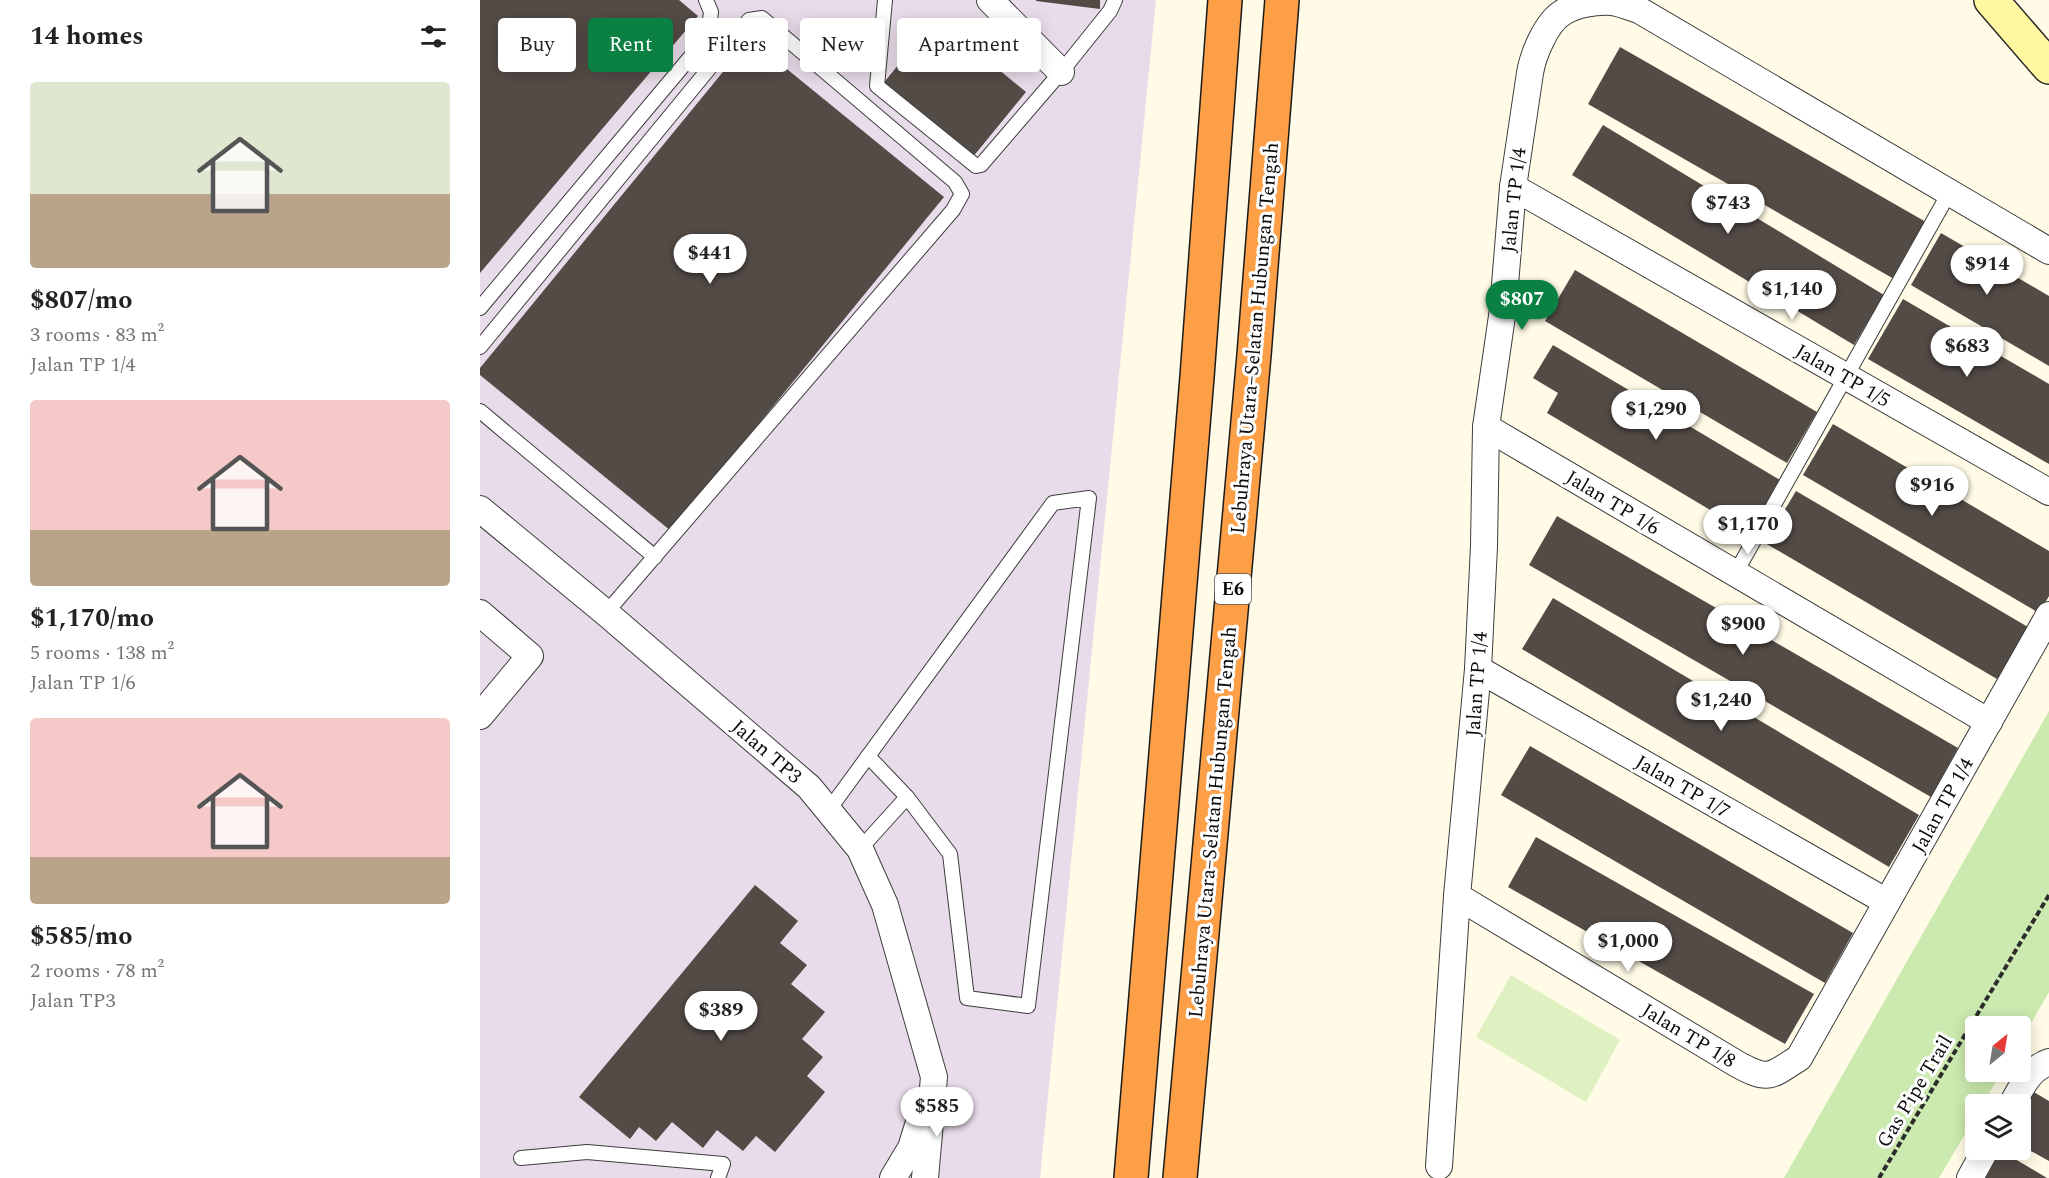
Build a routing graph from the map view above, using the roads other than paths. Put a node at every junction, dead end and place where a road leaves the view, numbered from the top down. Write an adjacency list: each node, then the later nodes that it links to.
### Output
1 (706, 0): 13 (lane)
2 (885, 0): 9 (lane)
3 (990, 0): 9 (street)
4 (1115, 0): 9 (lane)
5 (1226, 0): 44 (highway)
6 (1282, 0): 45 (highway, Lebuhraya Utara–Selatan Hubungan Tengah / E6)
7 (1991, 0): 8 (main road)
8 (2049, 67)
9 (1061, 72)
10 (1513, 187): 11 (street, Jalan TP 1/4); 15 (street, Jalan TP 1/5); 17 (street, Jalan TP 1/4)
11 (1949, 194): 12 (street, Jalan TP 1/4); 15 (lane)
12 (2049, 251)
13 (480, 308)
14 (480, 347): 20 (lane)
15 (1846, 377): 18 (street, Jalan TP 1/5); 21 (lane)
16 (480, 411): 20 (lane)
17 (1486, 427): 21 (street, Jalan TP 1/6); 25 (street, Jalan TP 1/4)
18 (2049, 492)
19 (480, 509): 23 (street, Jalan TP3)
20 (655, 557): 23 (lane)
21 (1735, 573): 27 (street, Jalan TP 1/6)
22 (480, 613): 26 (street)
23 (606, 613): 30 (street, Jalan TP3)
24 (2049, 615): 27 (street, Jalan TP 1/4)
25 (1478, 669): 32 (street, Jalan TP 1/4); 33 (street, Jalan TP 1/7)
26 (480, 716)
27 (1989, 722): 33 (street, Jalan TP 1/4)
28 (868, 756): 29 (lane); 29 (lane); 30 (lane)
29 (907, 797): 31 (lane)
30 (828, 811): 31 (street, Jalan TP3)
31 (860, 849): 36 (street, Jalan TP3)
32 (1457, 896): 34 (street, Jalan TP 1/8); 40 (street, Jalan TP 1/4)
33 (1887, 902): 34 (street, Jalan TP 1/4)
34 (1799, 1058)
35 (2049, 1062): 37 (street)
36 (934, 1077): 42 (street); 43 (street, Jalan TP3)
37 (2018, 1094)
38 (521, 1158): 41 (lane)
39 (1980, 1160): 46 (street)
40 (1439, 1166)
41 (718, 1178)
42 (893, 1178)
43 (925, 1178)
44 (1131, 1178)
45 (1180, 1178)
46 (1970, 1178)

